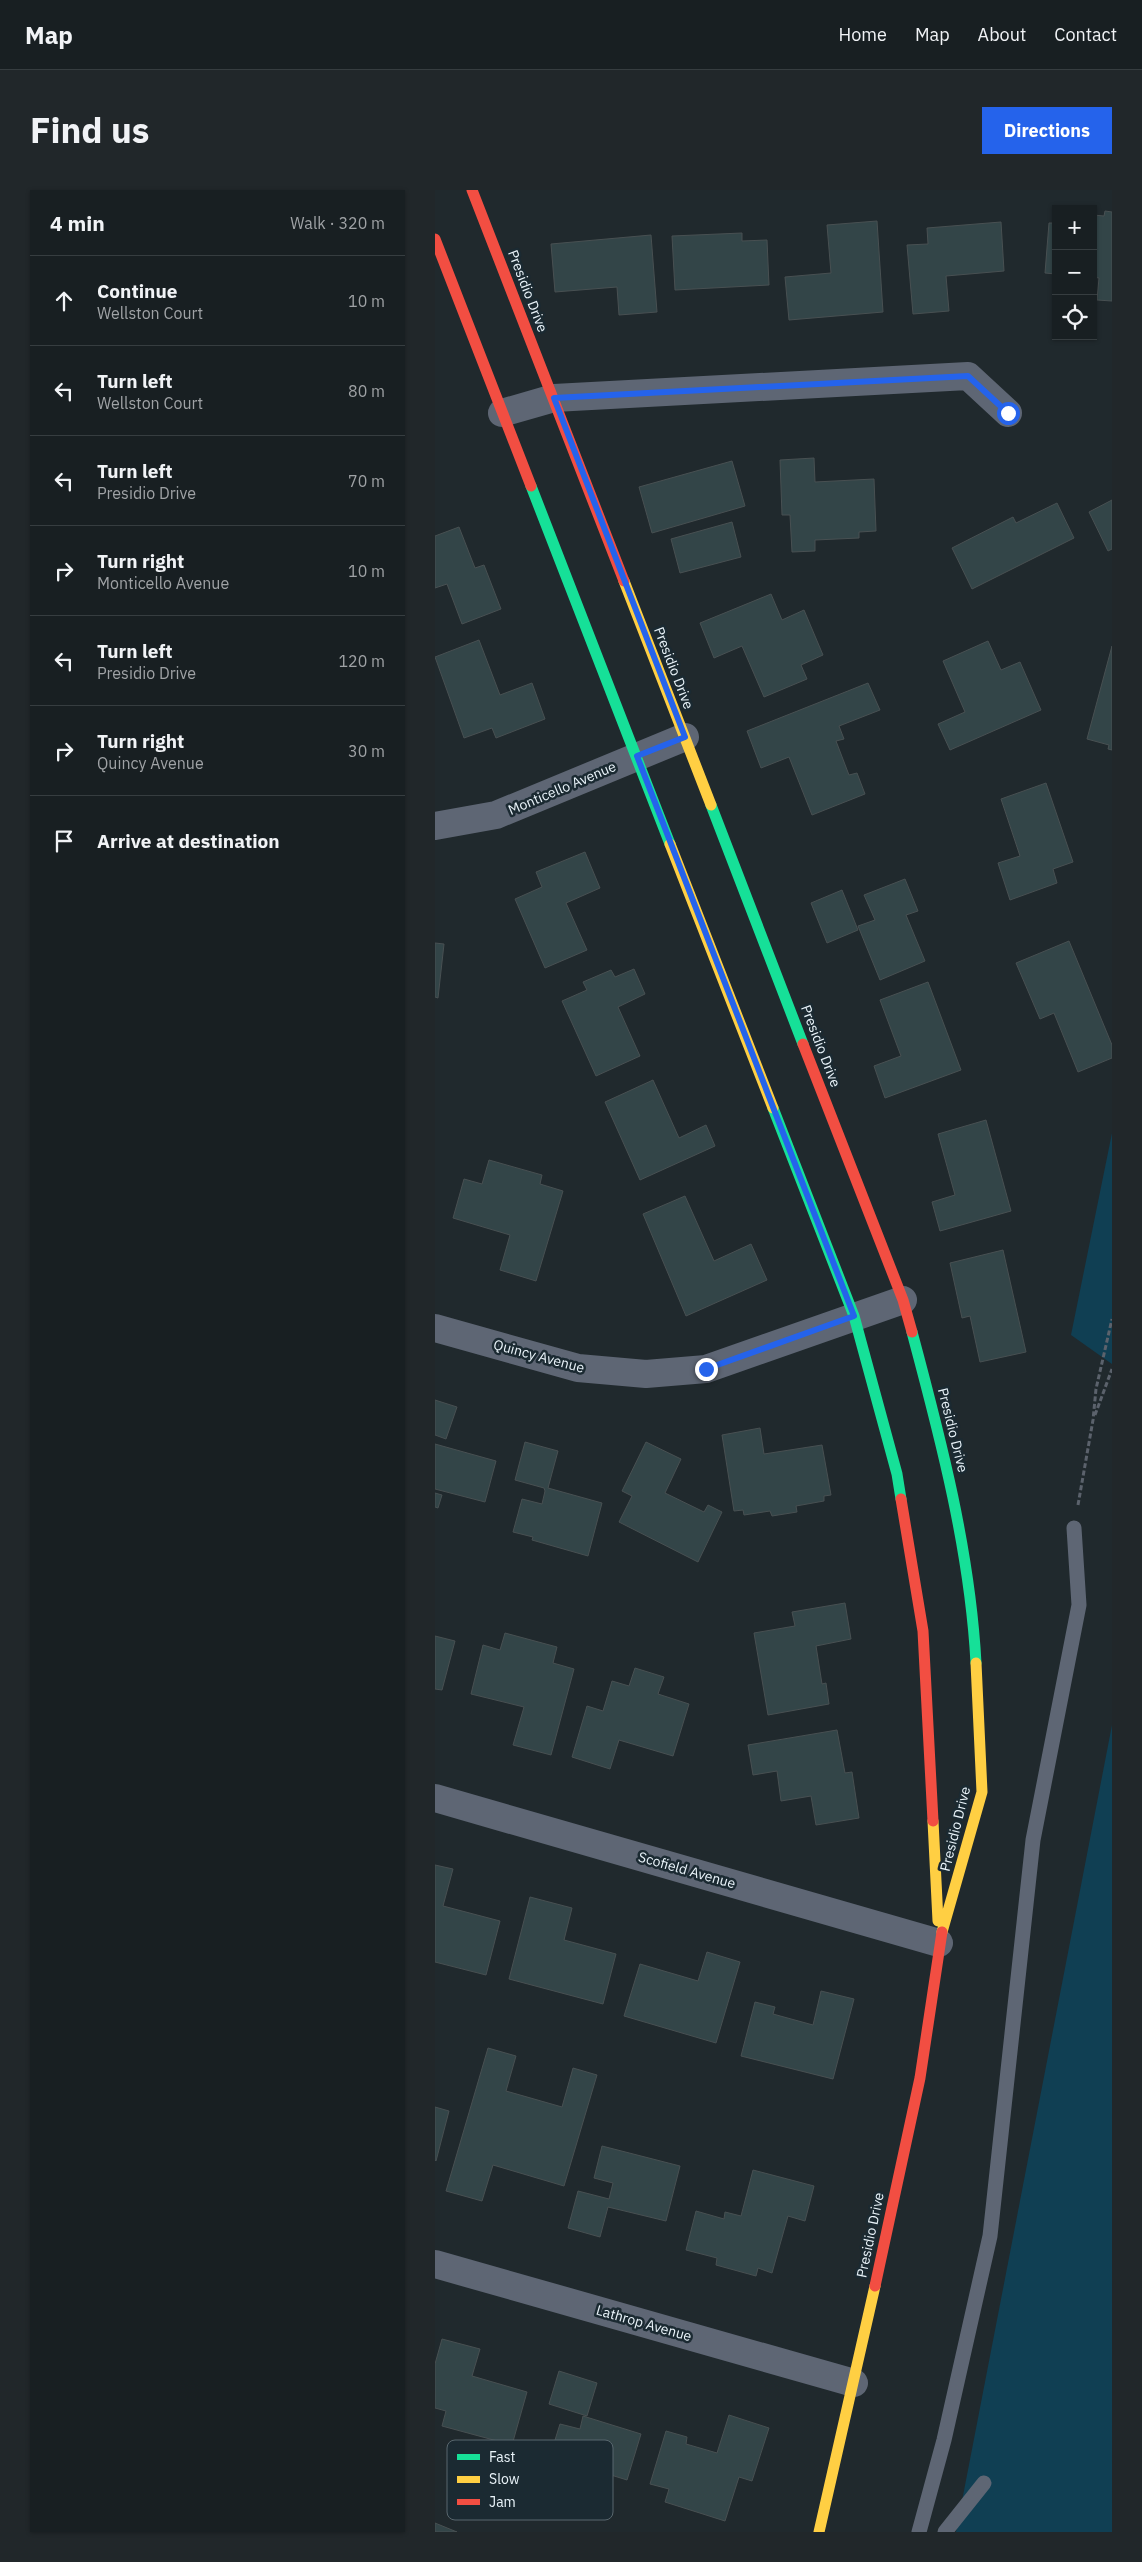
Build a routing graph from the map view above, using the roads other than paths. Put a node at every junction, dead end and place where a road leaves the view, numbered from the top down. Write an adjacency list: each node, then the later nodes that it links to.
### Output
1 (472, 190): 3 (street, Presidio Drive)
2 (435, 239): 4 (street, Presidio Drive)
3 (554, 398): 4 (street); 5 (street); 6 (street, Presidio Drive)
4 (502, 413): 7 (street, Presidio Drive)
5 (1008, 413)
6 (685, 737): 7 (street, Monticello Avenue); 9 (street, Presidio Drive)
7 (637, 756): 8 (street, Monticello Avenue); 10 (street, Presidio Drive)
8 (435, 826)
9 (903, 1300): 10 (street, Quincy Avenue); 14 (street, Presidio Drive)
10 (854, 1316): 11 (street, Quincy Avenue); 14 (street, Presidio Drive)
11 (435, 1328)
12 (1075, 1528): 19 (lane)
13 (435, 1798): 14 (street, Scofield Avenue)
14 (939, 1943): 16 (street, Presidio Drive)
15 (435, 2264): 16 (street, Lathrop Avenue)
16 (854, 2383): 18 (street, Presidio Drive)
17 (984, 2482): 20 (lane)
18 (819, 2532)
19 (919, 2532)
20 (945, 2532)

